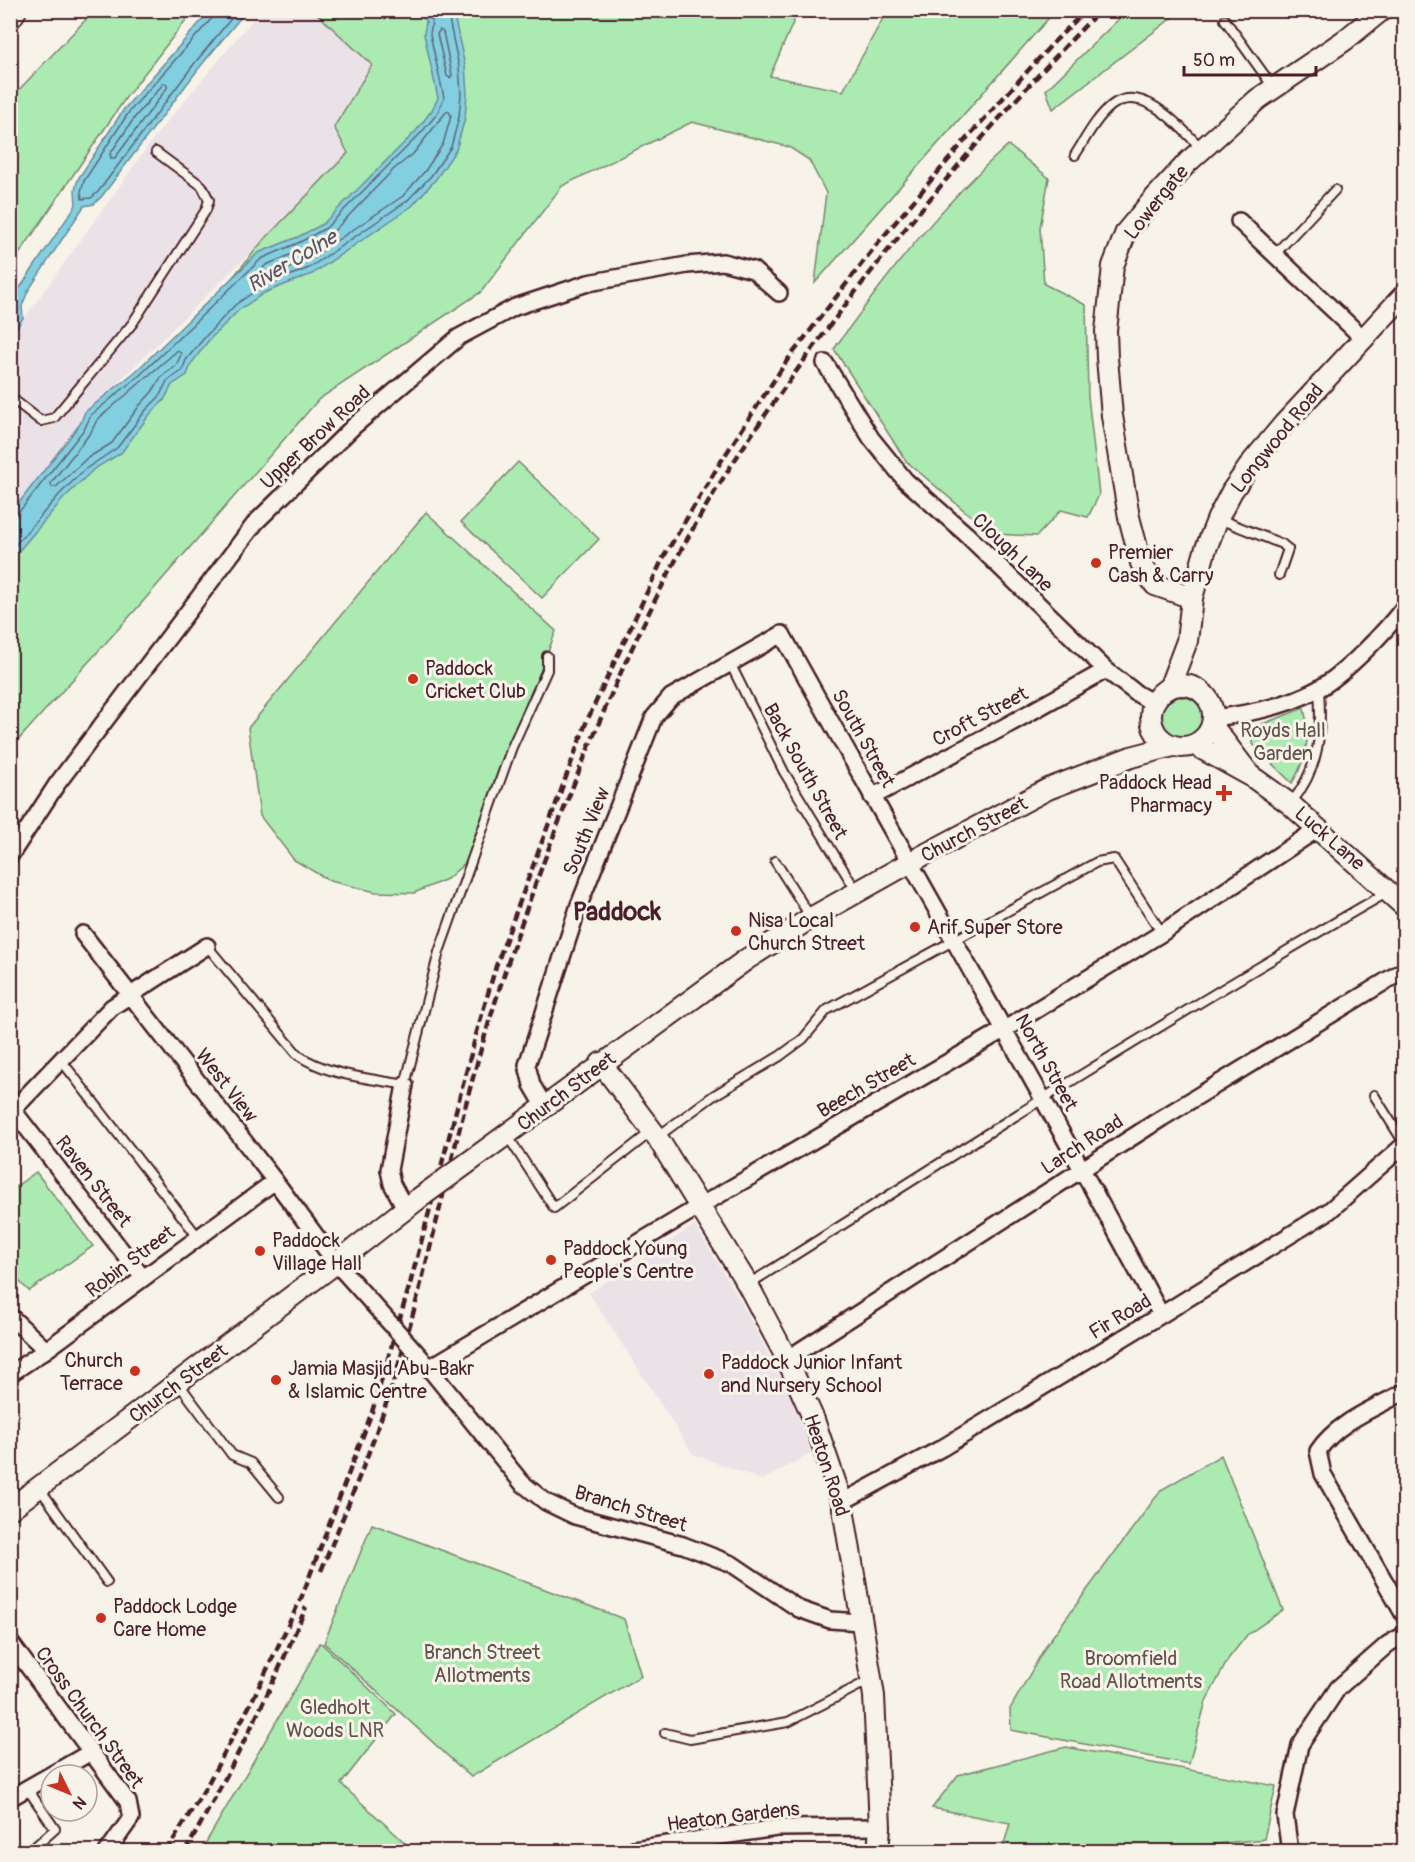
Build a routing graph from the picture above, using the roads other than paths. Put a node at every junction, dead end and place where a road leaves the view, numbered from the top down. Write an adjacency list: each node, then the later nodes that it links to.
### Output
1 (14, 10): 3 (main road)
2 (1382, 10): 5 (street, Lowergate)
3 (10, 16)
4 (1225, 20): 5 (lane)
5 (1274, 88): 6 (street, Lowergate)
6 (1202, 149): 8 (lane); 19 (street, Lowergate)
7 (156, 153): 16 (lane)
8 (1075, 155)
9 (1335, 190): 11 (lane)
10 (1239, 221): 11 (street)
11 (1275, 254): 14 (street)
12 (779, 293): 39 (street, Upper Brow Road)
13 (1404, 295): 14 (street, Longwood Road)
14 (1363, 338): 17 (street, Longwood Road)
15 (825, 363): 25 (street, Clough Lane)
16 (10, 397)
17 (1218, 518): 18 (lane); 19 (street, Longwood Road)
18 (1279, 575)
19 (1191, 598): 22 (street, Longwood Road)
20 (1404, 607): 28 (street)
21 (782, 634): 24 (street, South View); 36 (street, South Street)
22 (1187, 641): 26 (street, Longwood Road); 27 (street, Longwood Road)
23 (547, 656): 55 (lane)
24 (730, 663): 43 (lane, Back South Street); 58 (street, South View)
25 (1106, 670): 29 (street, Clough Lane); 36 (street, Croft Street)
26 (1170, 686): 27 (street); 29 (street)
27 (1193, 686): 30 (street)
28 (1319, 689): 30 (street); 37 (lane)
29 (1153, 703): 31 (street)
30 (1212, 722): 32 (street); 35 (street, Luck Lane)
31 (1151, 723): 33 (street); 34 (street)
32 (1195, 745): 33 (street); 35 (street, Luck Lane)
33 (1173, 746): 34 (street, Church Street)
34 (1131, 757): 41 (street, Church Street)
35 (1251, 776): 37 (street, Luck Lane)
36 (872, 797): 41 (street, South Street)
37 (1290, 804): 38 (street, Luck Lane)
38 (1319, 828): 42 (street, Luck Lane); 46 (street, Beech Street)
39 (10, 856)
40 (776, 861): 45 (lane)
41 (909, 863): 43 (street, Church Street); 48 (street, North Street)
42 (1390, 891): 44 (street, Luck Lane); 57 (lane)
43 (857, 892): 45 (street, Church Street)
44 (1404, 906)
45 (811, 918): 54 (street, Church Street)
46 (1162, 933): 48 (lane); 52 (street, Beech Street)
47 (83, 934): 51 (street, West View)
48 (954, 941): 52 (street, North Street); 60 (lane)
49 (207, 946): 51 (street); 55 (lane)
50 (1404, 970): 63 (street, Larch Road)
51 (131, 995): 53 (street); 64 (street, West View)
52 (1005, 1029): 57 (street, North Street); 66 (street, Beech Street)
53 (61, 1060): 59 (street); 67 (lane)
54 (601, 1063): 58 (street, Church Street); 60 (street, Heaton Road)
55 (405, 1084): 65 (street)
56 (1374, 1095): 62 (lane)
57 (1043, 1098): 63 (street, North Street); 70 (lane)
58 (545, 1107): 61 (street, Church Street)
59 (12, 1112): 69 (street, Raven Street)
60 (654, 1134): 61 (lane); 66 (street, Heaton Road)
61 (506, 1135): 65 (street, Church Street, bridge)
62 (1404, 1144): 72 (street, Fir Road)
63 (1083, 1168): 72 (street, North Street); 74 (street, Larch Road)
64 (275, 1181): 67 (street, Robin Street); 68 (street, West View)
65 (412, 1203): 68 (street, Church Street)
66 (700, 1206): 70 (street, Heaton Road); 75 (street, Beech Street)
67 (198, 1237): 69 (street, Robin Street)
68 (336, 1263): 75 (street, Branch Street, bridge); 77 (street, Church Street)
69 (142, 1278): 73 (street, Robin Street)
70 (747, 1285): 74 (street, Heaton Road)
71 (10, 1316): 73 (street)
72 (1161, 1316): 81 (street, Fir Road)
73 (46, 1350): 76 (street, Robin Street)
74 (786, 1359): 81 (street, Heaton Road)
75 (425, 1364): 85 (street, Branch Street)
76 (10, 1374)
77 (178, 1383): 79 (street, Church Street); 80 (lane)
78 (1404, 1392): 84 (street)
79 (40, 1487): 82 (street, Church Street); 83 (lane)
80 (279, 1497)
81 (842, 1502): 85 (street, Heaton Road)
82 (10, 1509)
83 (107, 1582)
84 (1404, 1615)
85 (861, 1622): 88 (street, Heaton Road)
86 (1404, 1635): 98 (street)
87 (10, 1642): 90 (street, Cross Church Street)
88 (871, 1680): 89 (lane); 93 (street, Heaton Road)
89 (665, 1733)
90 (91, 1752): 91 (street); 95 (street, Cross Church Street)
91 (27, 1788): 92 (street); 94 (lane)
92 (10, 1798)
93 (880, 1827): 96 (street, Heaton Gardens); 97 (street, Heaton Road)
94 (29, 1851)
95 (107, 1851)
96 (628, 1851)
97 (878, 1851)
98 (1290, 1851)

